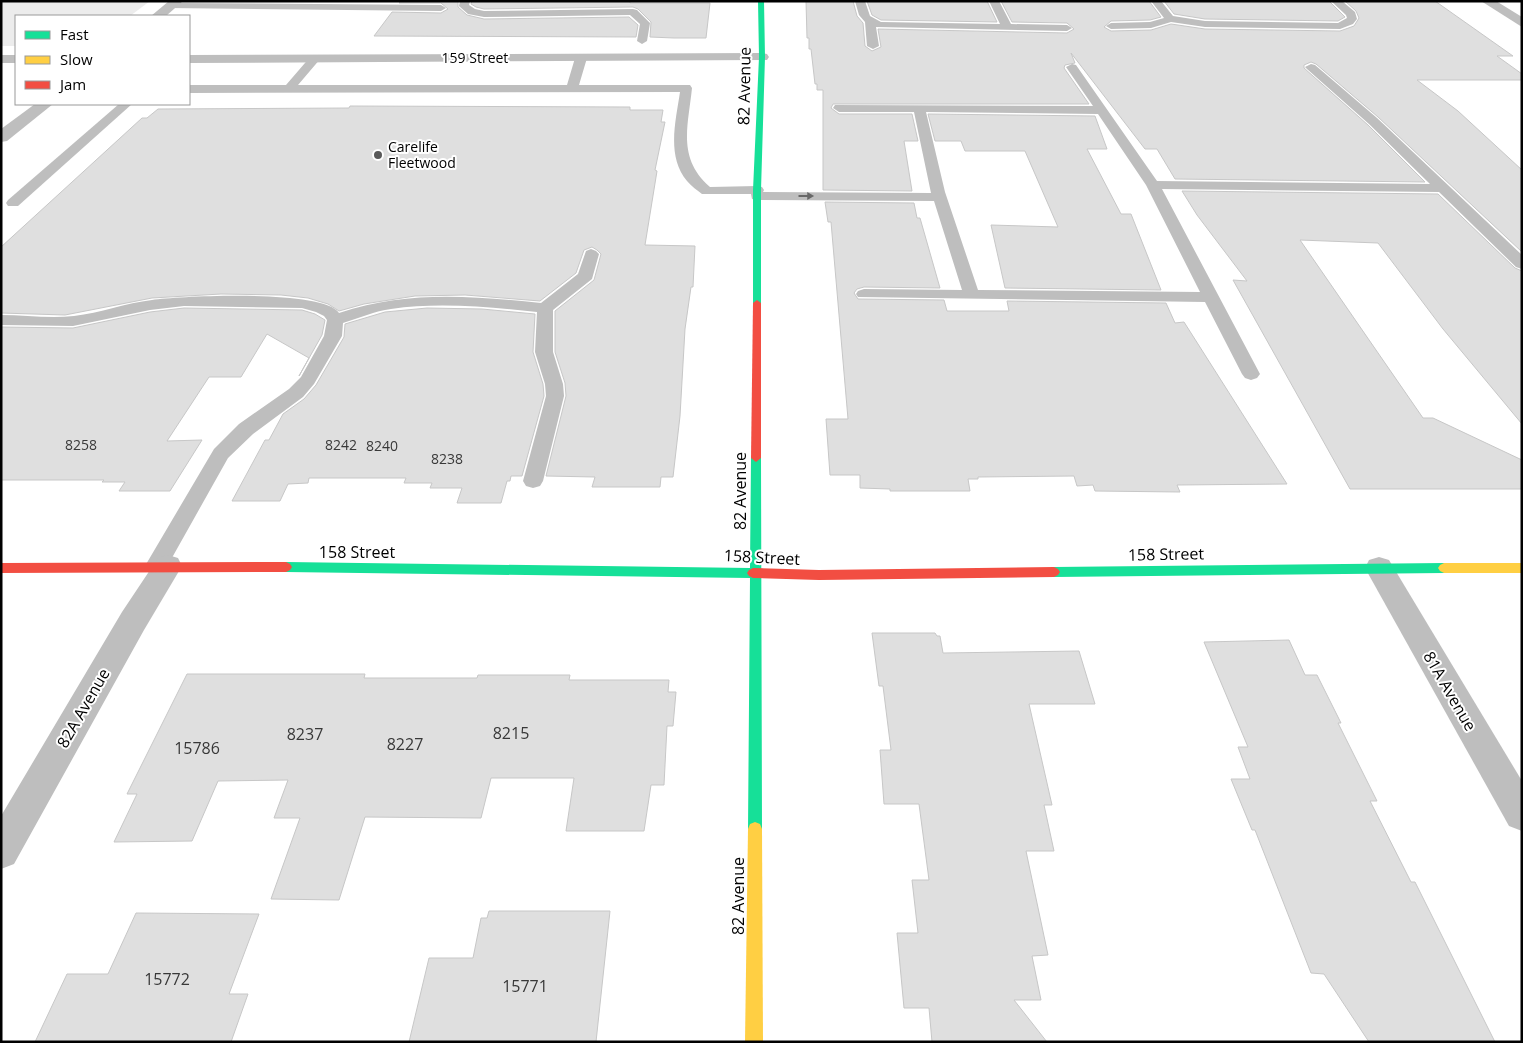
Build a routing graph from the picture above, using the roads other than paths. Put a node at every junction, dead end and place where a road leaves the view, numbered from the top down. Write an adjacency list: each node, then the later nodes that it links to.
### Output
1 (465, 1): 12 (lane)
2 (761, 1): 22 (street, 82 Avenue)
3 (860, 1): 15 (lane)
4 (994, 1): 18 (lane)
5 (1156, 1): 14 (lane)
6 (1336, 1): 14 (lane)
7 (1487, 1): 16 (street)
8 (174, 3): 9 (lane); 13 (street)
9 (351, 4): 11 (lane)
10 (643, 5): 12 (lane)
11 (441, 8)
12 (633, 12): 20 (lane)
13 (159, 15)
14 (1170, 19): 17 (lane)
15 (870, 22): 18 (lane); 21 (lane)
16 (1522, 23)
17 (1111, 26)
18 (1007, 27): 19 (lane)
19 (1067, 28)
20 (642, 41)
21 (873, 46)
22 (762, 56): 24 (street, 159 Street); 43 (street, 82 Avenue)
23 (315, 58): 24 (street, 159 Street); 27 (street, 159 Street); 32 (lane)
24 (581, 58): 30 (lane)
25 (1, 59): 26 (street)
26 (15, 59)
27 (190, 59)
28 (1072, 67): 37 (lane)
29 (1311, 67): 42 (lane)
30 (572, 88): 32 (lane); 43 (lane)
31 (190, 89): 32 (lane)
32 (289, 89)
33 (44, 105): 38 (street)
34 (125, 105): 44 (lane)
35 (839, 108): 36 (lane)
36 (919, 108): 37 (lane); 41 (lane)
37 (1101, 110): 40 (lane)
38 (1, 137)
39 (773, 182): 43 (lane)
40 (1152, 185): 42 (lane); 49 (lane)
41 (934, 188): 43 (lane, one-way to 41); 48 (lane)
42 (1441, 188): 46 (lane)
43 (757, 190): 59 (street, 82 Avenue)
44 (13, 203)
45 (591, 254): 50 (lane)
46 (1522, 264)
47 (864, 294): 48 (lane)
48 (971, 294): 49 (lane)
49 (1209, 297): 53 (lane)
50 (545, 308): 52 (lane); 54 (lane)
51 (1, 320): 52 (lane)
52 (335, 320): 55 (lane)
53 (1251, 374)
54 (533, 481)
55 (162, 566): 56 (street, 158 Street); 59 (street, 158 Street); 61 (street, 82A Avenue)
56 (1, 568)
57 (1379, 568): 58 (street, 158 Street); 59 (street, 158 Street); 60 (street, 81A Avenue)
58 (1522, 568)
59 (757, 573): 62 (street, 82 Avenue)
60 (1522, 814)
61 (1, 851)
62 (754, 1042)

